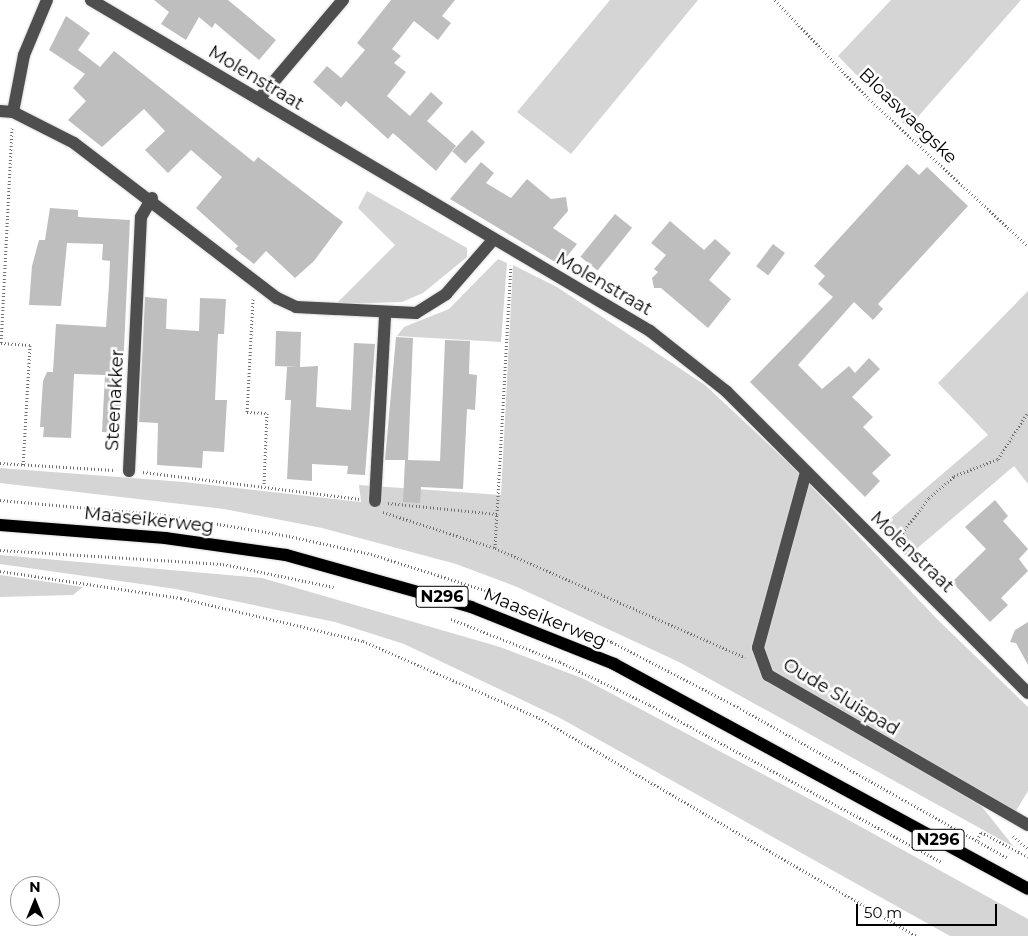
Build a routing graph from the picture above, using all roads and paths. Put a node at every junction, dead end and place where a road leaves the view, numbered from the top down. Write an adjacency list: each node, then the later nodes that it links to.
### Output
1 (47, 0): 6 (street)
2 (91, 0): 5 (street, Molenstraat)
3 (342, 0): 5 (street)
4 (775, 0): 9 (path, Bloaswaegske)
5 (259, 99): 8 (street, Molenstraat)
6 (6, 112): 7 (street); 15 (path)
7 (152, 198): 11 (street); 16 (street, Steenakker)
8 (493, 240): 10 (street, Molenstraat); 12 (street)
9 (1028, 246)
10 (512, 252): 17 (street, Molenstraat); 20 (path)
11 (254, 280): 12 (street); 18 (path)
12 (385, 315): 19 (street)
13 (1028, 412): 24 (path)
14 (0, 463): 15 (path)
15 (23, 464): 16 (path)
16 (129, 471): 18 (path, Steenakker)
17 (806, 472): 24 (street, Molenstraat); 28 (street, Oude Sluispad)
18 (264, 484): 19 (path, Steenakker)
19 (375, 501): 20 (path, Steenakker); 22 (path)
20 (496, 514): 22 (path)
21 (0, 526): 34 (main road, Maaseikerweg / N296)
22 (495, 548): 28 (path)
23 (0, 550): 26 (path, Maaseikerweg)
24 (885, 552): 29 (street, Molenstraat)
25 (0, 571): 35 (path)
26 (339, 588)
27 (443, 617): 33 (path, Maaseikerweg)
28 (761, 662): 30 (street, Oude Sluispad)
29 (1028, 693)
30 (1028, 825)
31 (1028, 857): 32 (path)
32 (1011, 860)
33 (947, 865)
34 (1028, 889)
35 (917, 936)

